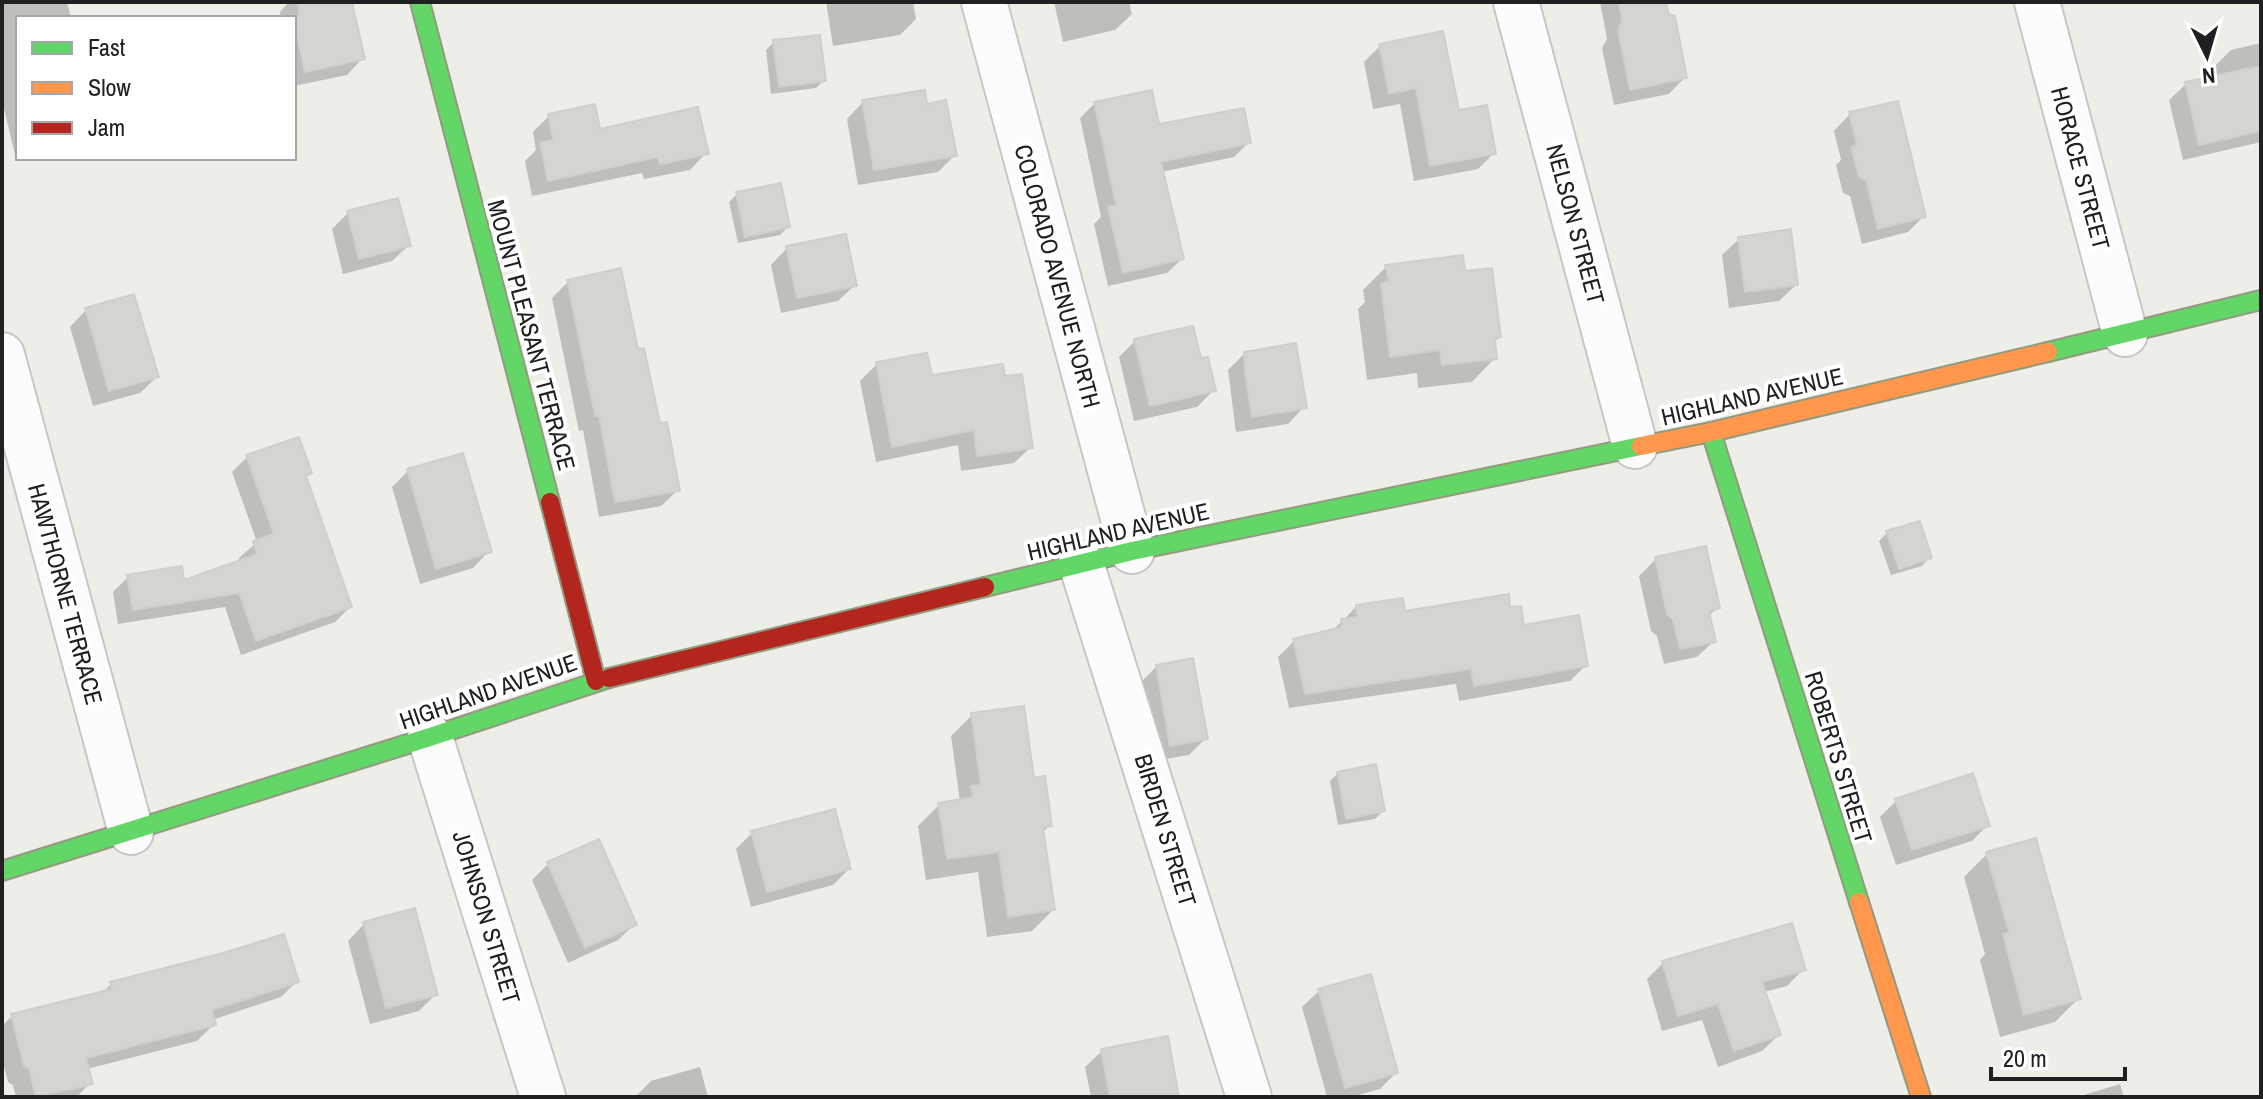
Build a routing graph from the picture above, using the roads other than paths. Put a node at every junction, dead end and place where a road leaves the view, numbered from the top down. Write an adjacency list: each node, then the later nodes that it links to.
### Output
1 (420, 2): 12 (street, MOUNT PLEASANT TERRACE)
2 (984, 2): 10 (street, COLORADO AVENUE NORTH)
3 (1516, 2): 9 (street, NELSON STREET)
4 (2037, 2): 6 (street, HORACE STREET)
5 (2261, 300): 6 (street, HIGHLAND AVENUE)
6 (2125, 334): 8 (street, HIGHLAND AVENUE)
7 (2, 355): 14 (street, HAWTHORNE TERRACE)
8 (1711, 432): 9 (street, HIGHLAND AVENUE); 18 (street, ROBERTS STREET)
9 (1635, 446): 10 (street, HIGHLAND AVENUE)
10 (1132, 551): 11 (street, HIGHLAND AVENUE)
11 (1081, 563): 12 (street, HIGHLAND AVENUE); 17 (street, BIRDEN STREET)
12 (596, 681): 13 (street, HIGHLAND AVENUE)
13 (430, 737): 14 (street, HIGHLAND AVENUE); 16 (street, JOHNSON STREET)
14 (131, 832): 15 (street, HIGHLAND AVENUE)
15 (2, 871)
16 (543, 1097)
17 (1249, 1097)
18 (1921, 1097)

